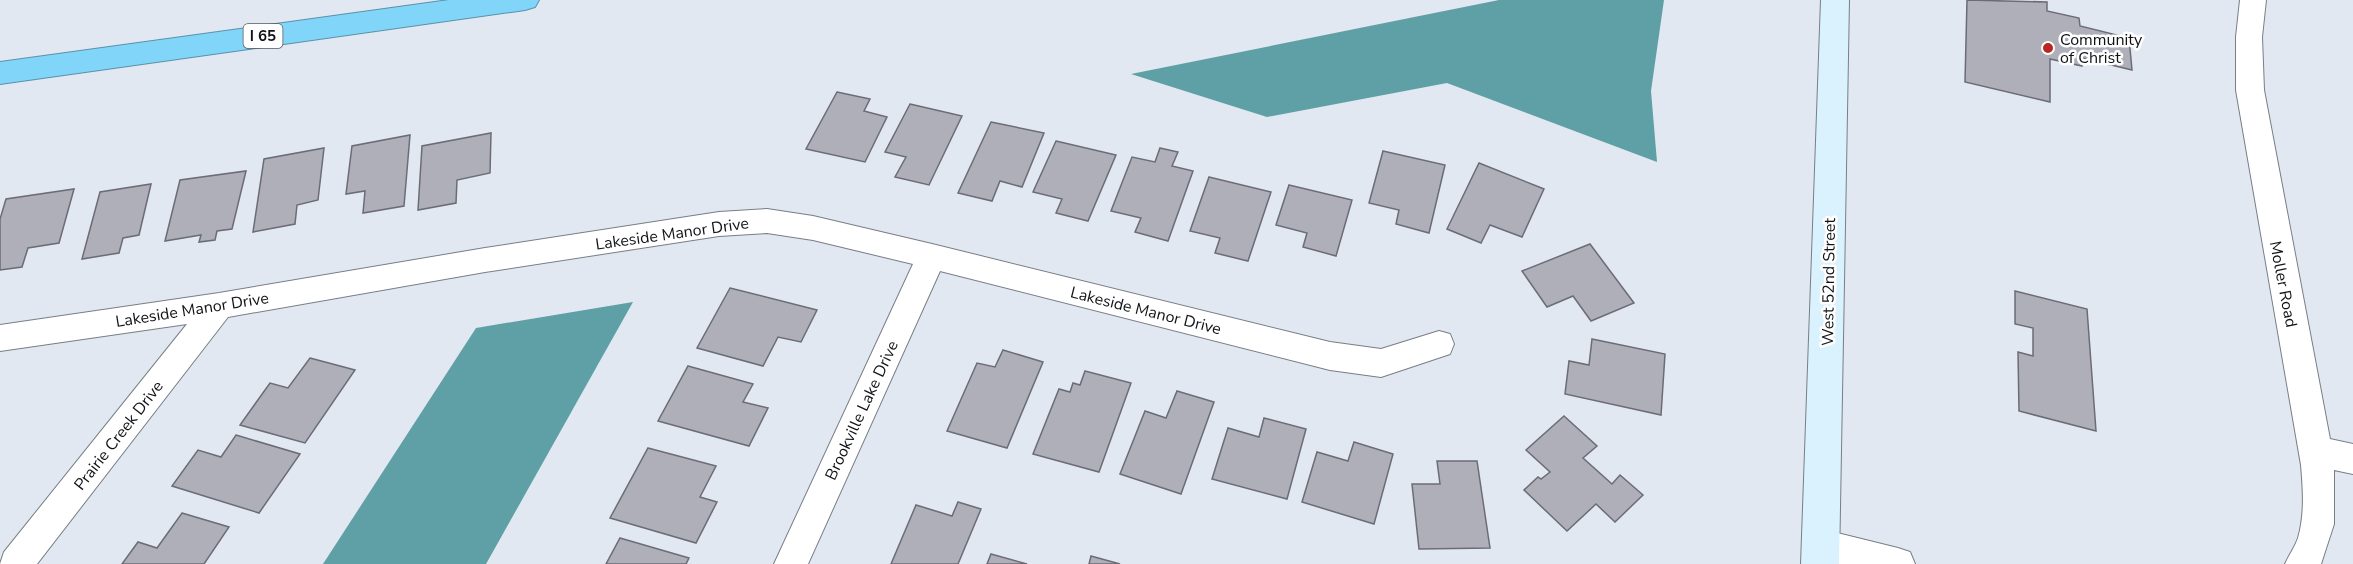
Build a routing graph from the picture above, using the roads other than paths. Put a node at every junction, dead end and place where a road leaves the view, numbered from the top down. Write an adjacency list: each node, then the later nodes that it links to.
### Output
1 (525, 0): 4 (highway, I 65)
2 (1835, 0): 11 (street, West 52nd Street)
3 (2253, 0): 9 (street, Moller Road)
4 (0, 73)
5 (932, 256): 6 (street, Lakeside Manor Drive); 8 (street, Lakeside Manor Drive); 13 (street, Brookville Lake Drive)
6 (219, 306): 7 (street, Lakeside Manor Drive); 12 (street, Prairie Creek Drive)
7 (0, 338)
8 (1439, 344)
9 (2316, 451): 10 (street); 15 (street, Moller Road)
10 (2353, 459)
11 (1821, 555): 14 (street)
12 (16, 564)
13 (791, 564)
14 (1898, 564)
15 (2302, 564)

